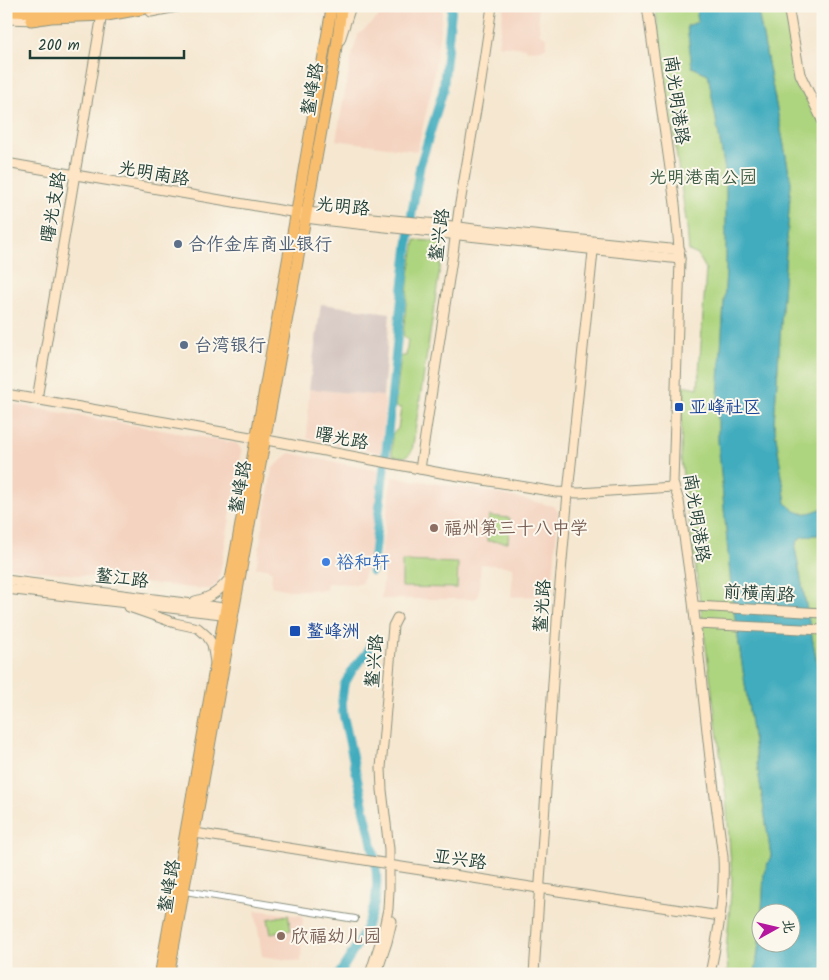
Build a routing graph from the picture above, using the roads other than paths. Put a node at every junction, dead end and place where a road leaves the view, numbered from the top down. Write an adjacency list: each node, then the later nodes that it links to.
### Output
1 (133, 6): 11 (highway)
2 (158, 6): 13 (highway)
3 (182, 6): 14 (street)
4 (328, 6): 15 (street)
5 (332, 6): 15 (main road, 鳌峰路)
6 (342, 6): 16 (main road, 鳌峰路)
7 (351, 6): 16 (street)
8 (492, 6): 21 (street, 鳌兴路)
9 (647, 6): 23 (street, 南光明港路)
10 (788, 6): 17 (street)
11 (6, 10)
12 (6, 19): 13 (street)
13 (31, 20): 14 (street)
14 (101, 20): 19 (street, 曙光支路)
15 (330, 21): 20 (main road, 鳌峰路)
16 (335, 56): 20 (main road, 鳌峰路)
17 (823, 122)
18 (6, 163): 19 (street, 光明南路)
19 (75, 175): 20 (street, 光明南路); 25 (street, 曙光支路)
20 (303, 214): 21 (street, 光明路); 26 (main road, 鳌峰路)
21 (456, 230): 22 (street, 光明路); 27 (street, 鳌兴路)
22 (594, 246): 23 (street, 光明路); 29 (street, 鳌光路)
23 (680, 255): 28 (street, 南光明港路)
24 (6, 394): 25 (street, 曙光路)
25 (37, 399): 26 (street, 曙光路)
26 (261, 438): 27 (street, 曙光路); 30 (main road, 鳌峰路); 36 (main road, 鳌峰路)
27 (420, 469): 29 (street, 曙光路)
28 (674, 487): 29 (street, 曙光路); 35 (street, 南光明港路)
29 (568, 493): 43 (street, 鳌光路)
30 (231, 577): 34 (street); 36 (main road, 鳌峰路)
31 (6, 580): 34 (street, 鳌江路)
32 (6, 589): 33 (street, 鳌江路)
33 (114, 602): 36 (street, 鳌江路); 40 (street)
34 (187, 602): 36 (street, 鳌江路)
35 (694, 606): 37 (street, 前横南路); 38 (street, 南光明港路)
36 (229, 611): 40 (main road, 鳌峰路); 41 (main road, 鳌峰路)
37 (819, 612)
38 (696, 624): 39 (street, 前横南路); 45 (street, 南光明港路)
39 (821, 630)
40 (215, 663): 47 (main road, 鳌峰路)
41 (194, 833): 42 (street, 亚兴路); 44 (main road, 鳌峰路)
42 (389, 865): 42 (street, 鳌兴路); 43 (street, 亚兴路); 49 (street, 鳌兴路); 50 (street, 鳌兴路)
43 (540, 888): 45 (street, 亚兴路); 51 (street, 鳌光路)
44 (185, 891): 46 (street); 48 (main road, 鳌峰路)
45 (720, 916): 52 (street, 南光明港路)
46 (355, 919)
47 (160, 974)
48 (170, 974)
49 (370, 974)
50 (376, 974)
51 (534, 974)
52 (710, 974)

